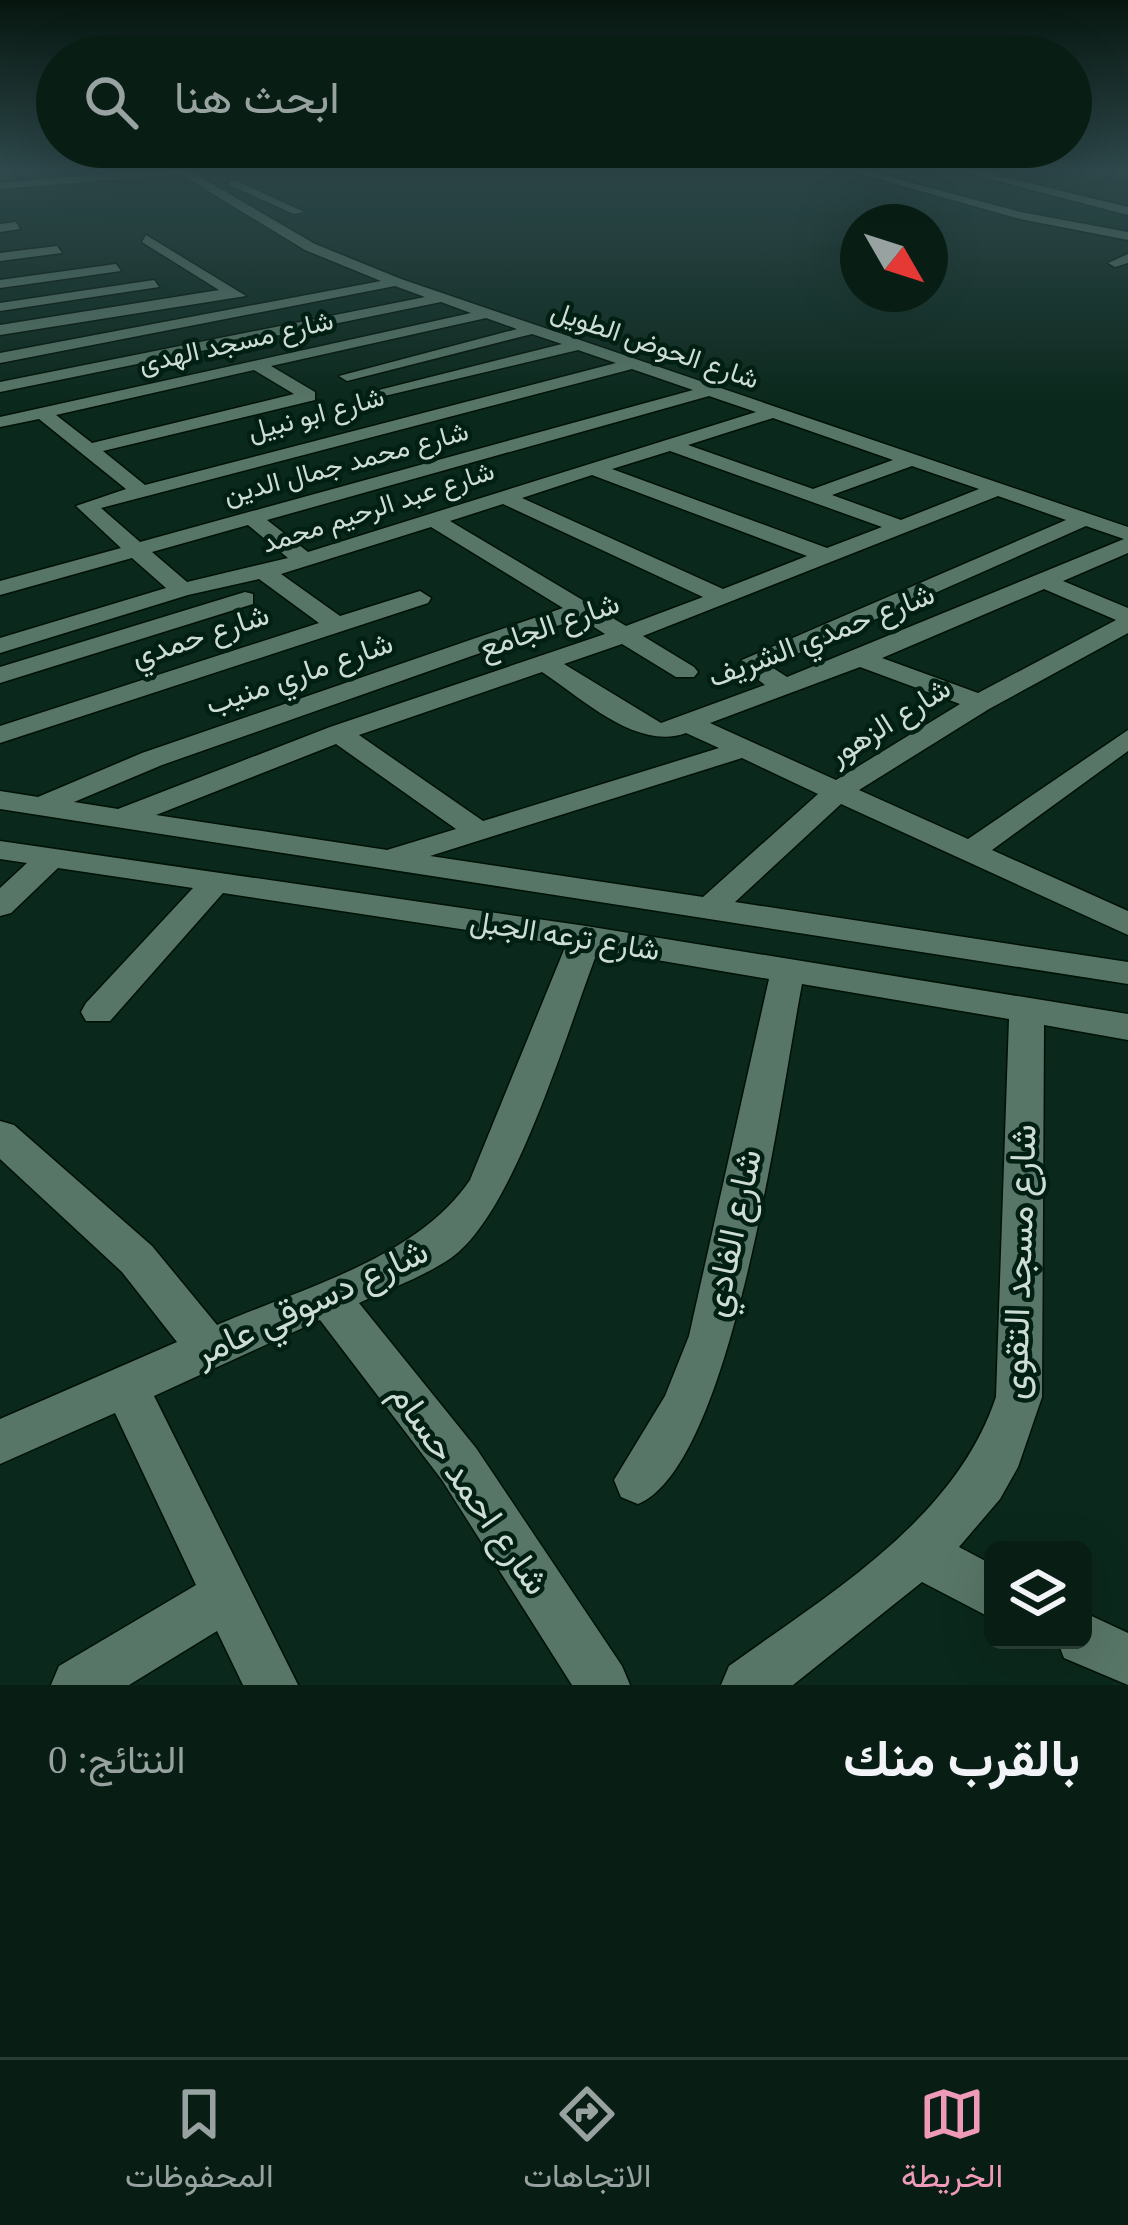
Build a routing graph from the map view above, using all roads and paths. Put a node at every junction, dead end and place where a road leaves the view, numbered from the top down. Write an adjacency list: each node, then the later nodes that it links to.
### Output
1 (14, 249): 5 (street)
2 (162, 249): 8 (street)
3 (314, 249): 10 (street, شارع الحوض الطويل)
4 (57, 250): 5 (street)
5 (20, 255): 6 (street)
6 (0, 257)
7 (116, 268): 12 (street)
8 (207, 276): 9 (street); 13 (street)
9 (184, 280)
10 (396, 282): 14 (street, شارع الحوض الطويل); 17 (street)
11 (160, 283): 15 (street)
12 (0, 285): 15 (street)
13 (233, 292): 17 (street); 19 (street)
14 (440, 298): 18 (street, شارع الحوض الطويل); 26 (street)
15 (21, 304): 16 (street)
16 (0, 307)
17 (260, 308): 22 (street)
18 (484, 314): 20 (street, شارع الحوض الطويل); 24 (street, شارع مسجد الهدى)
19 (0, 330)
20 (529, 330): 21 (street, شارع الحوض الطويل); 25 (street)
21 (574, 346): 23 (street, شارع الحوض الطويل); 28 (street)
22 (0, 358)
23 (627, 364): 27 (street, شارع الحوض الطويل); 36 (street, شارع ابو نبيل)
24 (257, 365): 29 (street, شارع مسجد الهدى); 33 (street)
25 (347, 376)
26 (0, 388)
27 (707, 392): 30 (street, شارع الحوض الطويل); 40 (street, شارع محمد جمال الدين)
28 (376, 393)
29 (43, 413): 31 (street, شارع مسجد الهدى); 33 (street)
30 (770, 413): 32 (street, شارع عبد الرحيم محمد); 34 (street, شارع الحوض الطويل)
31 (0, 422)
32 (669, 444): 35 (street, شارع عبد الرحيم محمد); 39 (street)
33 (88, 449): 36 (street)
34 (910, 460): 37 (street, شارع الحوض الطويل); 39 (street)
35 (591, 469): 38 (street, شارع عبد الرحيم محمد); 47 (street)
36 (138, 488): 46 (street, شارع ابو نبيل)
37 (998, 490): 42 (street, شارع الحوض الطويل); 43 (street, شارع الجامع)
38 (502, 496): 41 (street, شارع عبد الرحيم محمد); 53 (street)
39 (811, 496): 43 (street)
40 (251, 517): 46 (street, شارع محمد جمال الدين); 48 (street)
41 (431, 518): 48 (street, شارع عبد الرحيم محمد); 56 (street)
42 (1085, 519): 44 (street, شارع الحوض الطويل); 65 (street)
43 (899, 526): 47 (street, شارع الجامع)
44 (1128, 534)
45 (1128, 545): 50 (street, شارع حمدي الشريف)
46 (135, 550): 51 (street, شارع محمد جمال الدين); 52 (street)
47 (826, 555): 53 (street, شارع الجامع)
48 (302, 557): 49 (street, شارع عبد الرحيم محمد)
49 (264, 572): 52 (street, شارع عبد الرحيم محمد); 58 (street)
50 (1044, 580): 57 (street); 61 (street, شارع حمدي الشريف)
51 (0, 588)
52 (182, 590): 60 (street, شارع عبد الرحيم محمد)
53 (720, 596): 59 (street, شارع الجامع)
54 (245, 598): 64 (street)
55 (420, 598): 58 (street, شارع حمدي)
56 (583, 609): 59 (street); 66 (street, شارع ماري منيب)
57 (1128, 620): 67 (street, شارع الزهور)
58 (336, 625): 71 (street, شارع حمدي)
59 (625, 635): 62 (street, شارع الجامع); 63 (street)
60 (0, 646)
61 (860, 658): 65 (street, شارع حمدي الشريف); 67 (street)
62 (545, 663): 68 (street, شارع الجامع); 69 (street, شارع حمدي الشريف)
63 (685, 672)
64 (0, 674)
65 (785, 686): 69 (street, شارع حمدي الشريف)
66 (342, 694): 68 (street); 76 (street, شارع ماري منيب)
67 (980, 703): 74 (street, شارع الزهور)
68 (376, 720): 70 (street, شارع الجامع)
69 (687, 723): 73 (street)
70 (339, 733): 77 (street, شارع الجامع); 78 (street)
71 (0, 735)
72 (1128, 738): 80 (street)
73 (744, 749): 74 (street); 78 (street)
74 (838, 791): 80 (street); 85 (street, شارع الزهور)
75 (0, 800): 76 (street, شارع ترعه الجبل)
76 (40, 806): 77 (street, شارع ترعه الجبل)
77 (119, 819): 82 (street, شارع ترعه الجبل)
78 (476, 830): 82 (street)
79 (0, 850): 81 (street, شارع ترعه الجبل)
80 (970, 852): 86 (street)
81 (51, 858): 83 (street, شارع ترعه الجبل); 84 (street)
82 (387, 860): 85 (street, شارع ترعه الجبل)
83 (216, 882): 87 (street, شارع ترعه الجبل); 91 (street)
84 (0, 906)
85 (710, 909): 89 (street, شارع ترعه الجبل)
86 (1128, 924)
87 (586, 937): 88 (street, شارع ترعه الجبل); 94 (street, شارع دسوقي عامر)
88 (788, 970): 90 (street, شارع ترعه الجبل); 98 (street, شارع الفادي)
89 (1128, 973)
90 (1027, 1009): 92 (street, شارع ترعه الجبل); 99 (street, شارع مسجد التقوى)
91 (98, 1012)
92 (1128, 1027)
93 (0, 1136): 95 (street)
94 (329, 1298): 95 (street, شارع دسوقي عامر); 106 (street, شارع احمد حسام)
95 (210, 1350): 96 (street, شارع دسوقي عامر)
96 (126, 1387): 97 (street, شارع دسوقي عامر); 101 (street)
97 (5, 1432)
98 (638, 1480)
99 (916, 1552): 100 (street); 107 (street, شارع مسجد التقوى)
100 (984, 1588)
101 (227, 1595): 104 (street); 105 (street)
102 (1092, 1643): 103 (street)
103 (1128, 1661)
104 (78, 1685)
105 (271, 1685)
106 (603, 1685)
107 (748, 1685)

